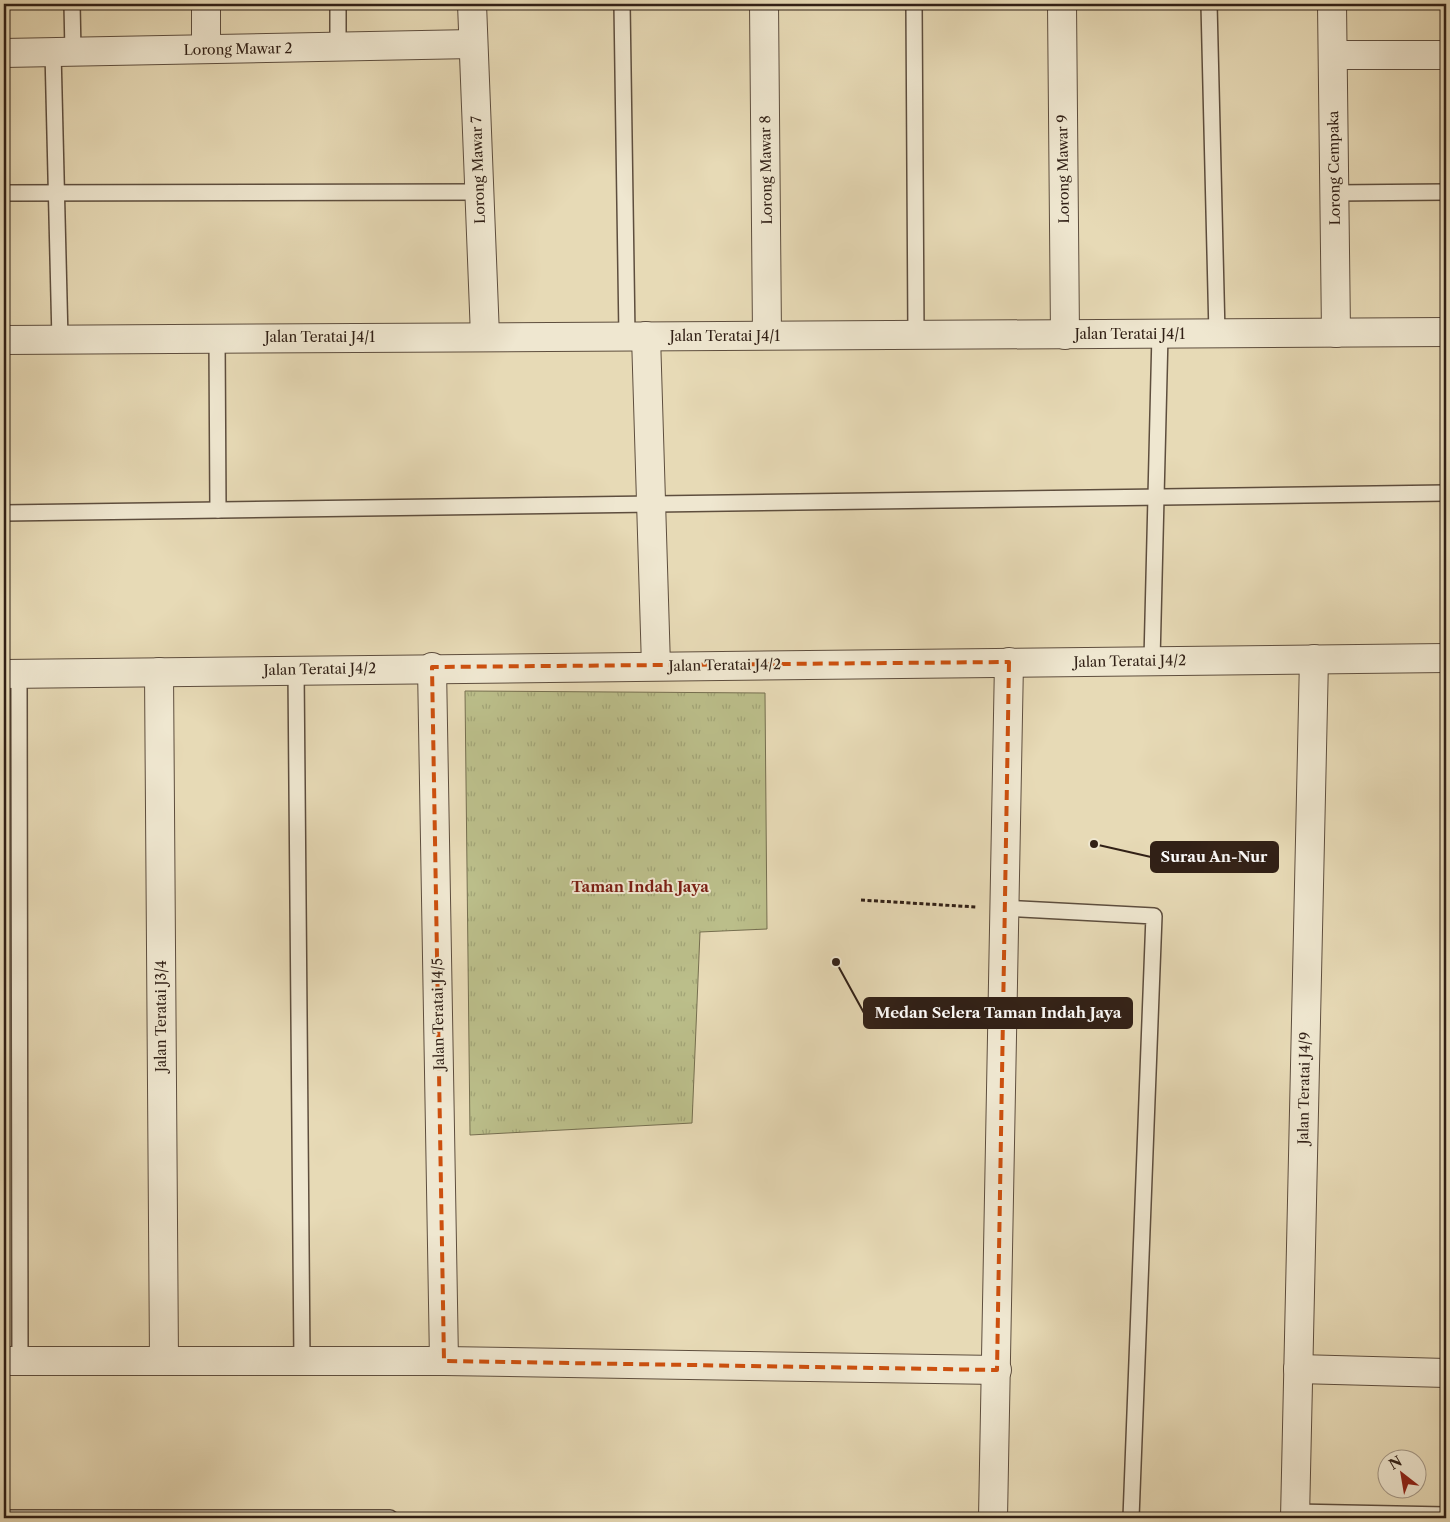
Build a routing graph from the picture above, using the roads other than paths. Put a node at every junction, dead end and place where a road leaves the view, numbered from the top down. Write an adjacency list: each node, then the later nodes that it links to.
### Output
1 (72, 4): 14 (lane)
2 (206, 4): 13 (street)
3 (338, 4): 12 (lane)
4 (472, 4): 11 (street, Lorong Mawar 7)
5 (623, 4): 30 (lane)
6 (764, 4): 31 (street, Lorong Mawar 8)
7 (914, 4): 27 (lane)
8 (1062, 4): 28 (street, Lorong Mawar 9)
9 (1209, 4): 26 (lane)
10 (1332, 4): 16 (street, Lorong Cempaka)
11 (473, 44): 12 (street, Lorong Mawar 2); 18 (street, Lorong Mawar 7)
12 (338, 47): 13 (street, Lorong Mawar 2)
13 (206, 50): 14 (street, Lorong Mawar 2)
14 (63, 52): 15 (street, Lorong Mawar 2); 21 (lane)
15 (4, 53)
16 (1332, 55): 17 (street); 22 (street, Lorong Cempaka)
17 (1446, 55)
18 (479, 192): 21 (lane); 29 (street, Lorong Mawar 7)
19 (1446, 192): 22 (lane)
20 (4, 193): 21 (lane)
21 (58, 193): 34 (lane)
22 (1334, 193): 24 (street, Lorong Cempaka)
23 (1446, 332): 24 (street, Jalan Teratai J4/1)
24 (1336, 333): 26 (street, Jalan Teratai J4/1)
25 (1160, 334): 26 (street, Jalan Teratai J4/1); 28 (street, Jalan Teratai J4/1); 36 (lane)
26 (1217, 334)
27 (916, 335): 28 (street, Jalan Teratai J4/1); 31 (street, Jalan Teratai J4/1)
28 (1065, 335)
29 (485, 336): 30 (street, Jalan Teratai J4/1); 32 (street, Jalan Teratai J4/1)
30 (636, 336): 31 (street, Jalan Teratai J4/1); 37 (street)
31 (768, 336)
32 (217, 338): 34 (street, Jalan Teratai J4/1); 38 (lane)
33 (4, 340): 34 (street, Jalan Teratai J4/1)
34 (60, 340)
35 (1446, 493): 36 (lane)
36 (1156, 495): 37 (lane); 42 (lane)
37 (651, 503): 38 (lane); 44 (street)
38 (218, 510): 39 (lane)
39 (4, 513)
40 (1446, 658): 41 (street, Jalan Teratai J4/2)
41 (1314, 659): 42 (street, Jalan Teratai J4/2); 54 (street, Jalan Teratai J4/9)
42 (1152, 660): 43 (street, Jalan Teratai J4/2)
43 (1009, 662): 44 (street, Jalan Teratai J4/2); 49 (street)
44 (656, 666): 45 (street, Jalan Teratai J4/2)
45 (432, 667): 46 (street, Jalan Teratai J4/2); 53 (street, Jalan Teratai J4/5)
46 (296, 670): 47 (street, Jalan Teratai J4/2); 52 (lane)
47 (159, 672): 48 (street, Jalan Teratai J4/2); 50 (street, Jalan Teratai J3/4)
48 (11, 674): 51 (lane)
49 (1004, 908): 55 (street); 62 (lane)
50 (164, 1360): 51 (street); 52 (street)
51 (12, 1361)
52 (302, 1361): 53 (street)
53 (444, 1361): 55 (street)
54 (1298, 1369): 56 (street); 57 (street, Jalan Teratai J4/9)
55 (996, 1370): 61 (street)
56 (1446, 1372)
57 (1295, 1515): 58 (lane)
58 (1446, 1516)
59 (4, 1518): 60 (lane)
60 (390, 1518)
61 (993, 1518)
62 (1131, 1518)

